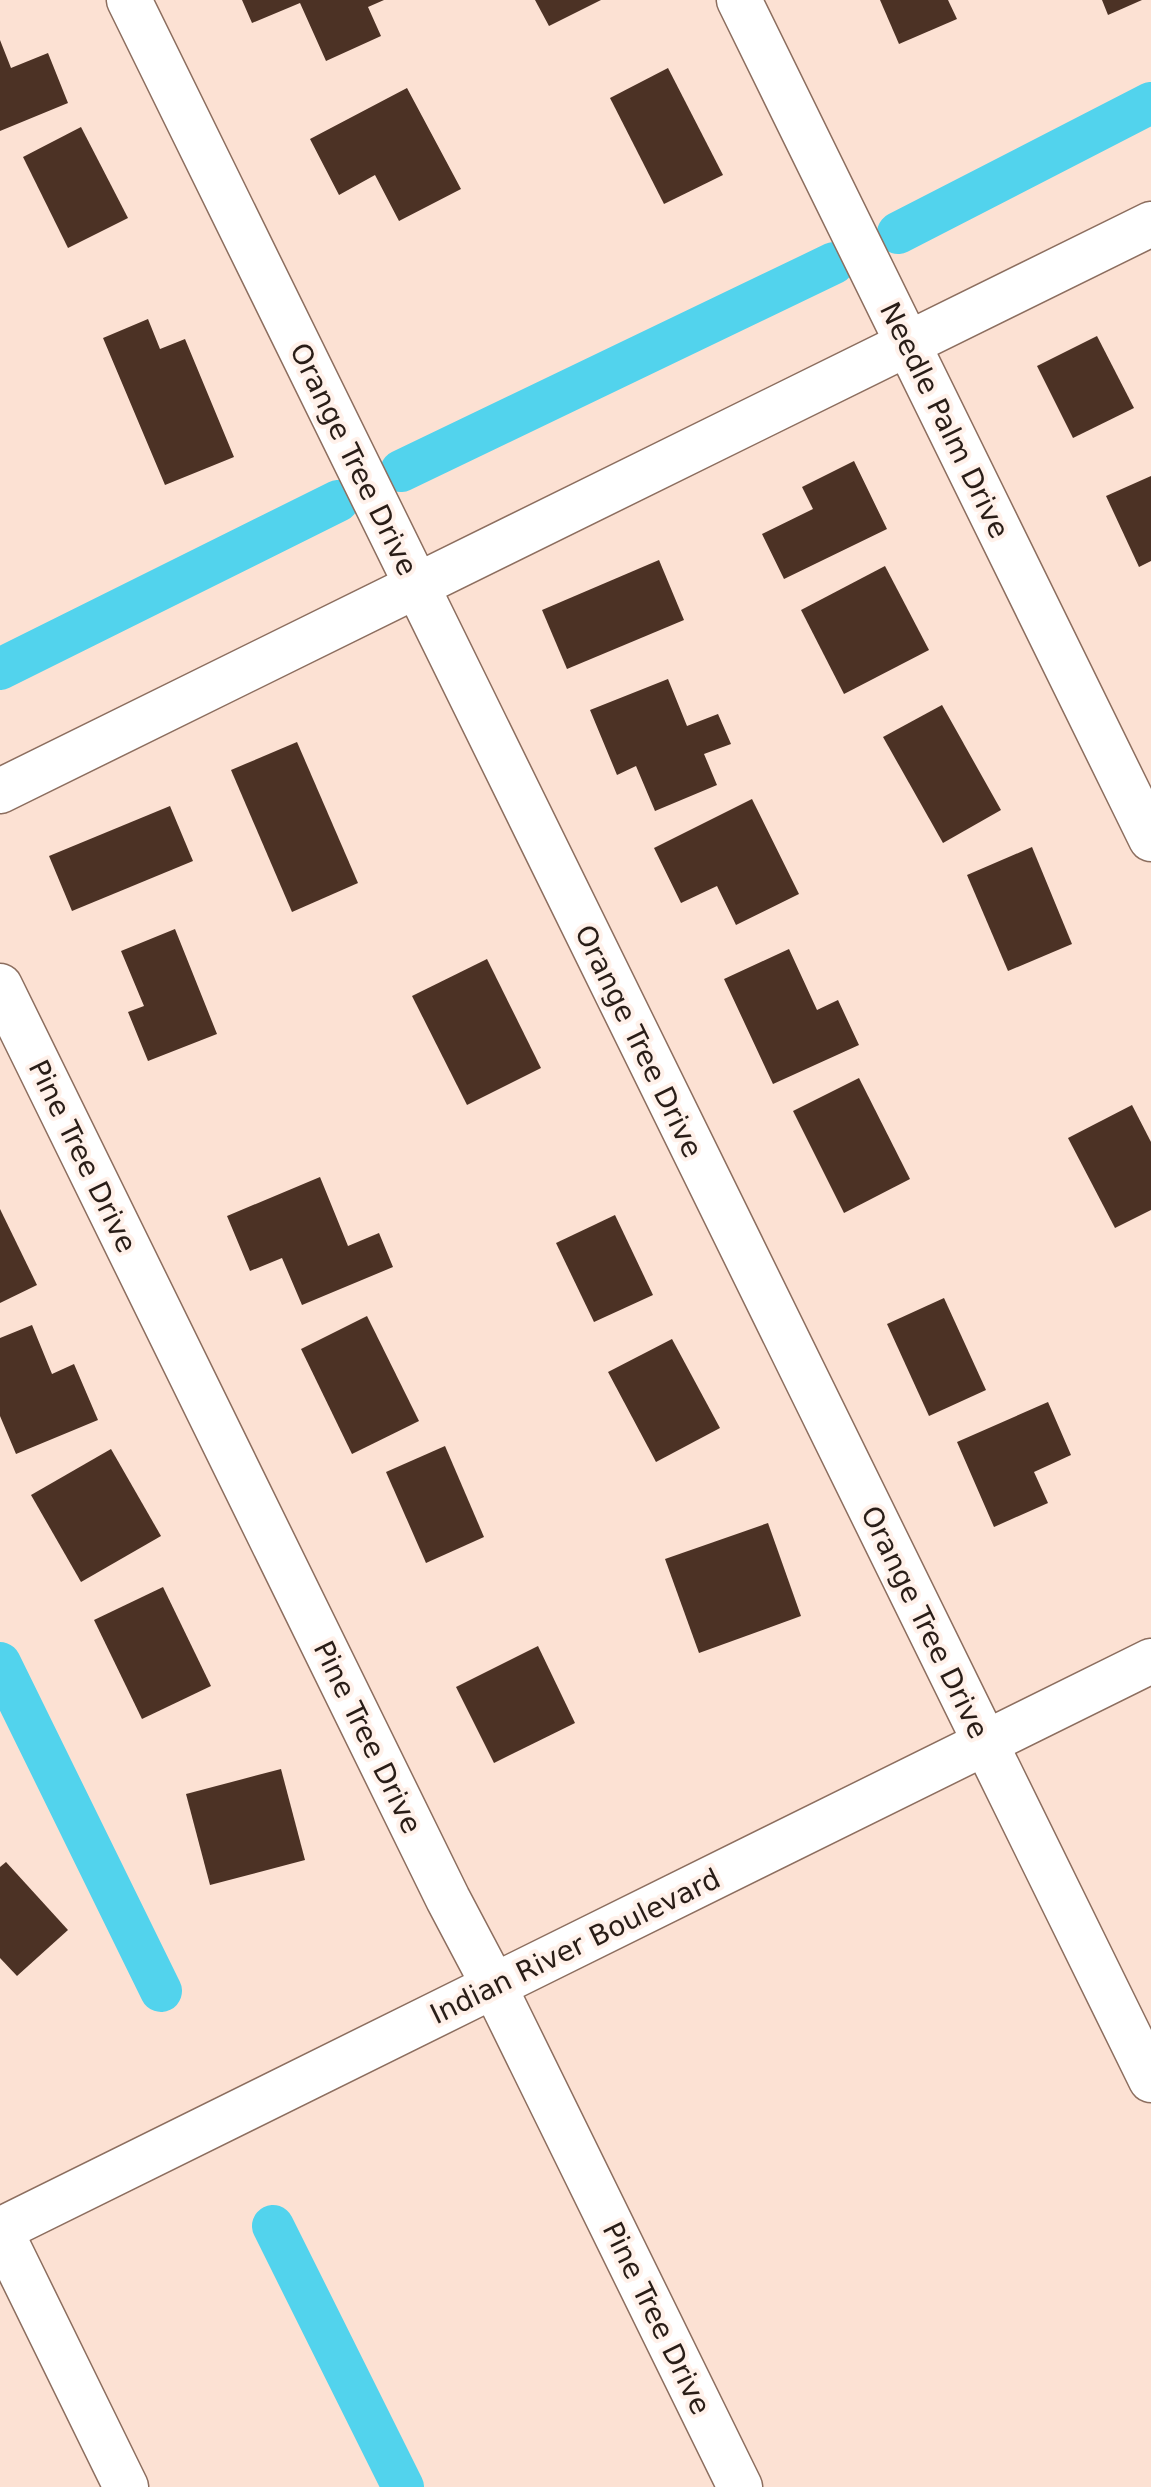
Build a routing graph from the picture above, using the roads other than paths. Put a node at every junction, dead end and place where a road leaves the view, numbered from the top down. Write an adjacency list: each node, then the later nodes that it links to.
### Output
1 (129, 0): 5 (street, Orange Tree Drive)
2 (739, 0): 4 (street, Needle Palm Drive)
3 (1151, 224): 4 (street)
4 (907, 344): 5 (street); 7 (street, Needle Palm Drive)
5 (416, 586): 6 (street); 10 (street, Orange Tree Drive)
6 (0, 791)
7 (1151, 839)
8 (0, 986): 11 (street, Pine Tree Drive)
9 (1151, 1661): 10 (street, Indian River Boulevard)
10 (986, 1743): 11 (street, Indian River Boulevard); 12 (street, Orange Tree Drive)
11 (494, 1986): 13 (street, Indian River Boulevard); 15 (street, Pine Tree Drive)
12 (1151, 2080)
13 (0, 2230): 14 (street)
14 (126, 2487)
15 (740, 2487)

